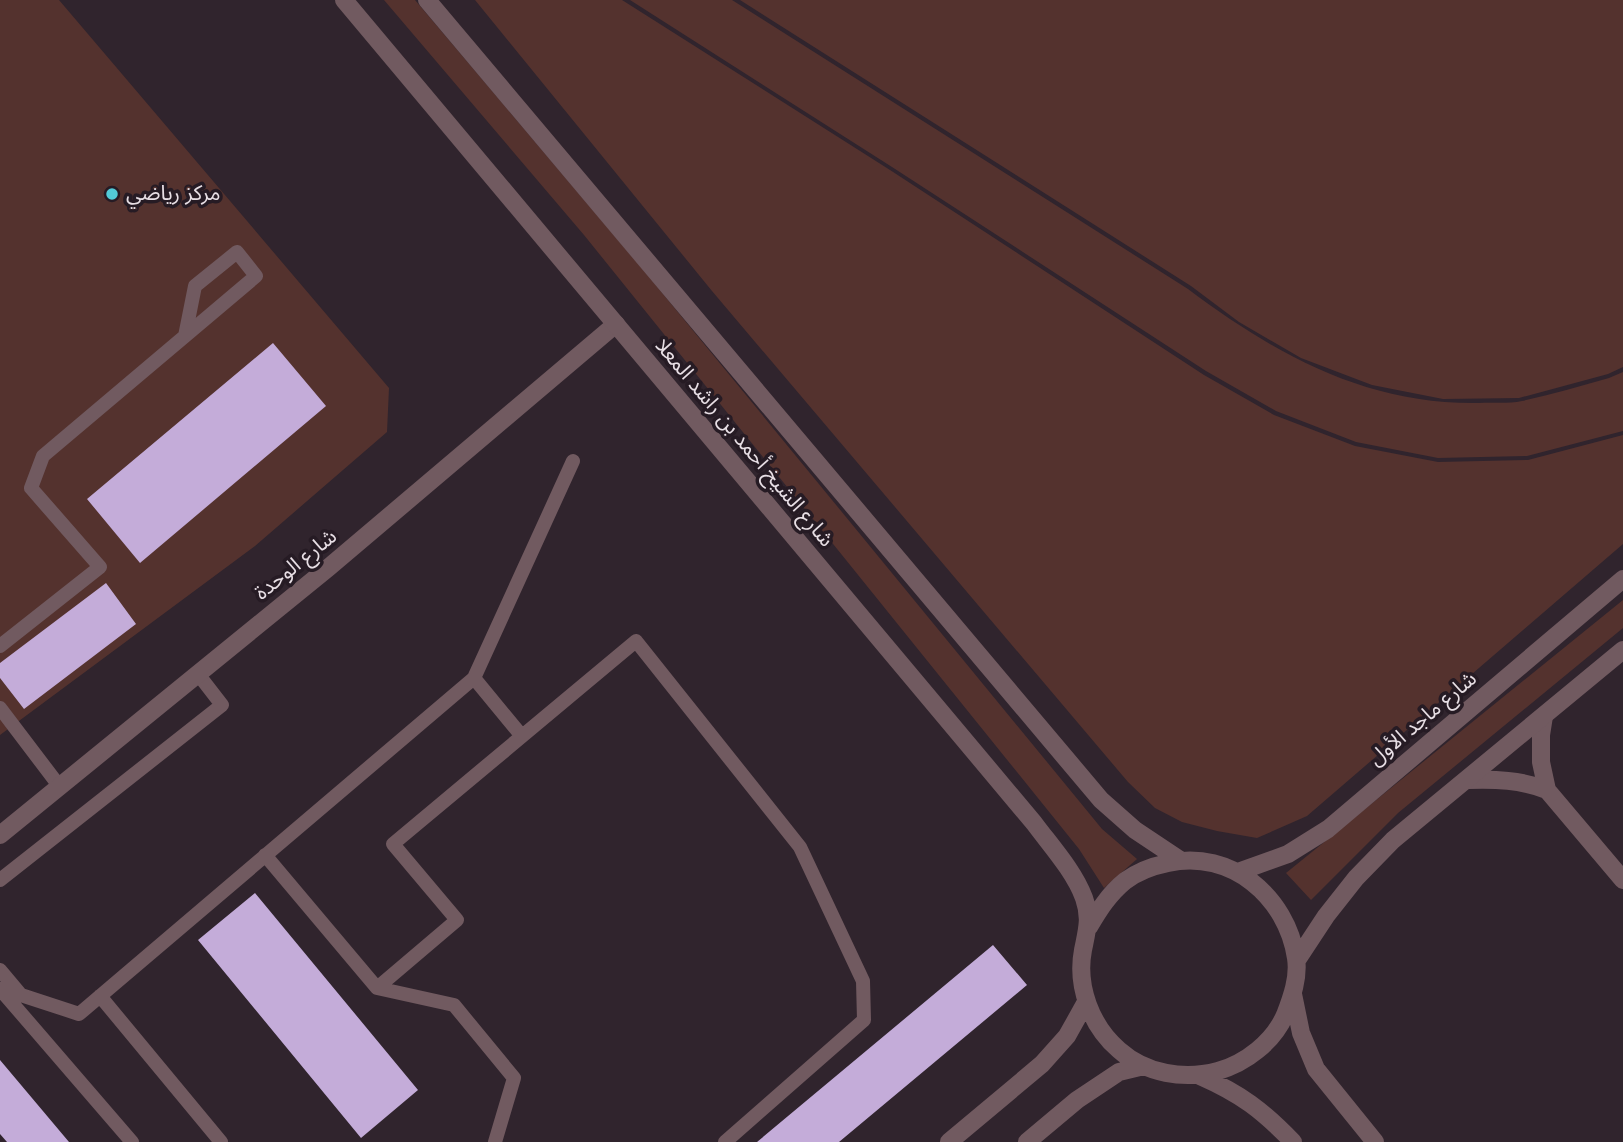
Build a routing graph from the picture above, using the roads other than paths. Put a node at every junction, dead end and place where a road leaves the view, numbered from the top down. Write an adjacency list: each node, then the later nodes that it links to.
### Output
1 (344, 0): 3 (street, شارع الشيخ أحمد بن راشد المعلا)
2 (427, 0): 19 (street, شارع الشيخ أحمد بن راشد المعلا)
3 (616, 324): 9 (street, شارع الوحدة); 23 (street, شارع الشيخ أحمد بن راشد المعلا)
4 (185, 336): 4 (lane); 7 (lane)
5 (573, 461): 10 (lane)
6 (1623, 579): 20 (street, شارع ماجد الأول)
7 (0, 646)
8 (1623, 650): 12 (street)
9 (198, 674): 15 (street, شارع الوحدة); 21 (lane)
10 (474, 678): 13 (lane); 18 (lane)
11 (0, 708): 15 (lane)
12 (1544, 716): 14 (street); 16 (street)
13 (521, 735): 26 (lane); 36 (lane)
14 (1468, 779): 16 (street); 24 (street)
15 (60, 787): 17 (street, شارع الوحدة)
16 (1547, 790): 22 (street)
17 (0, 835)
18 (265, 855): 26 (lane); 29 (lane)
19 (1180, 860): 20 (street); 23 (street)
20 (1238, 872): 24 (street)
21 (0, 880)
22 (1623, 880)
23 (1089, 927): 30 (street)
24 (1297, 960): 28 (street)
25 (0, 970): 29 (lane)
26 (377, 988): 35 (lane)
27 (0, 989): 33 (lane)
28 (1293, 994): 32 (street); 40 (street)
29 (100, 996): 34 (lane)
30 (1086, 1002): 31 (street); 37 (street)
31 (1144, 1066): 32 (street); 38 (street)
32 (1200, 1076): 39 (street)
33 (132, 1142)
34 (221, 1142)
35 (495, 1142)
36 (724, 1142)
37 (949, 1142)
38 (1027, 1142)
39 (1293, 1142)
40 (1375, 1142)

